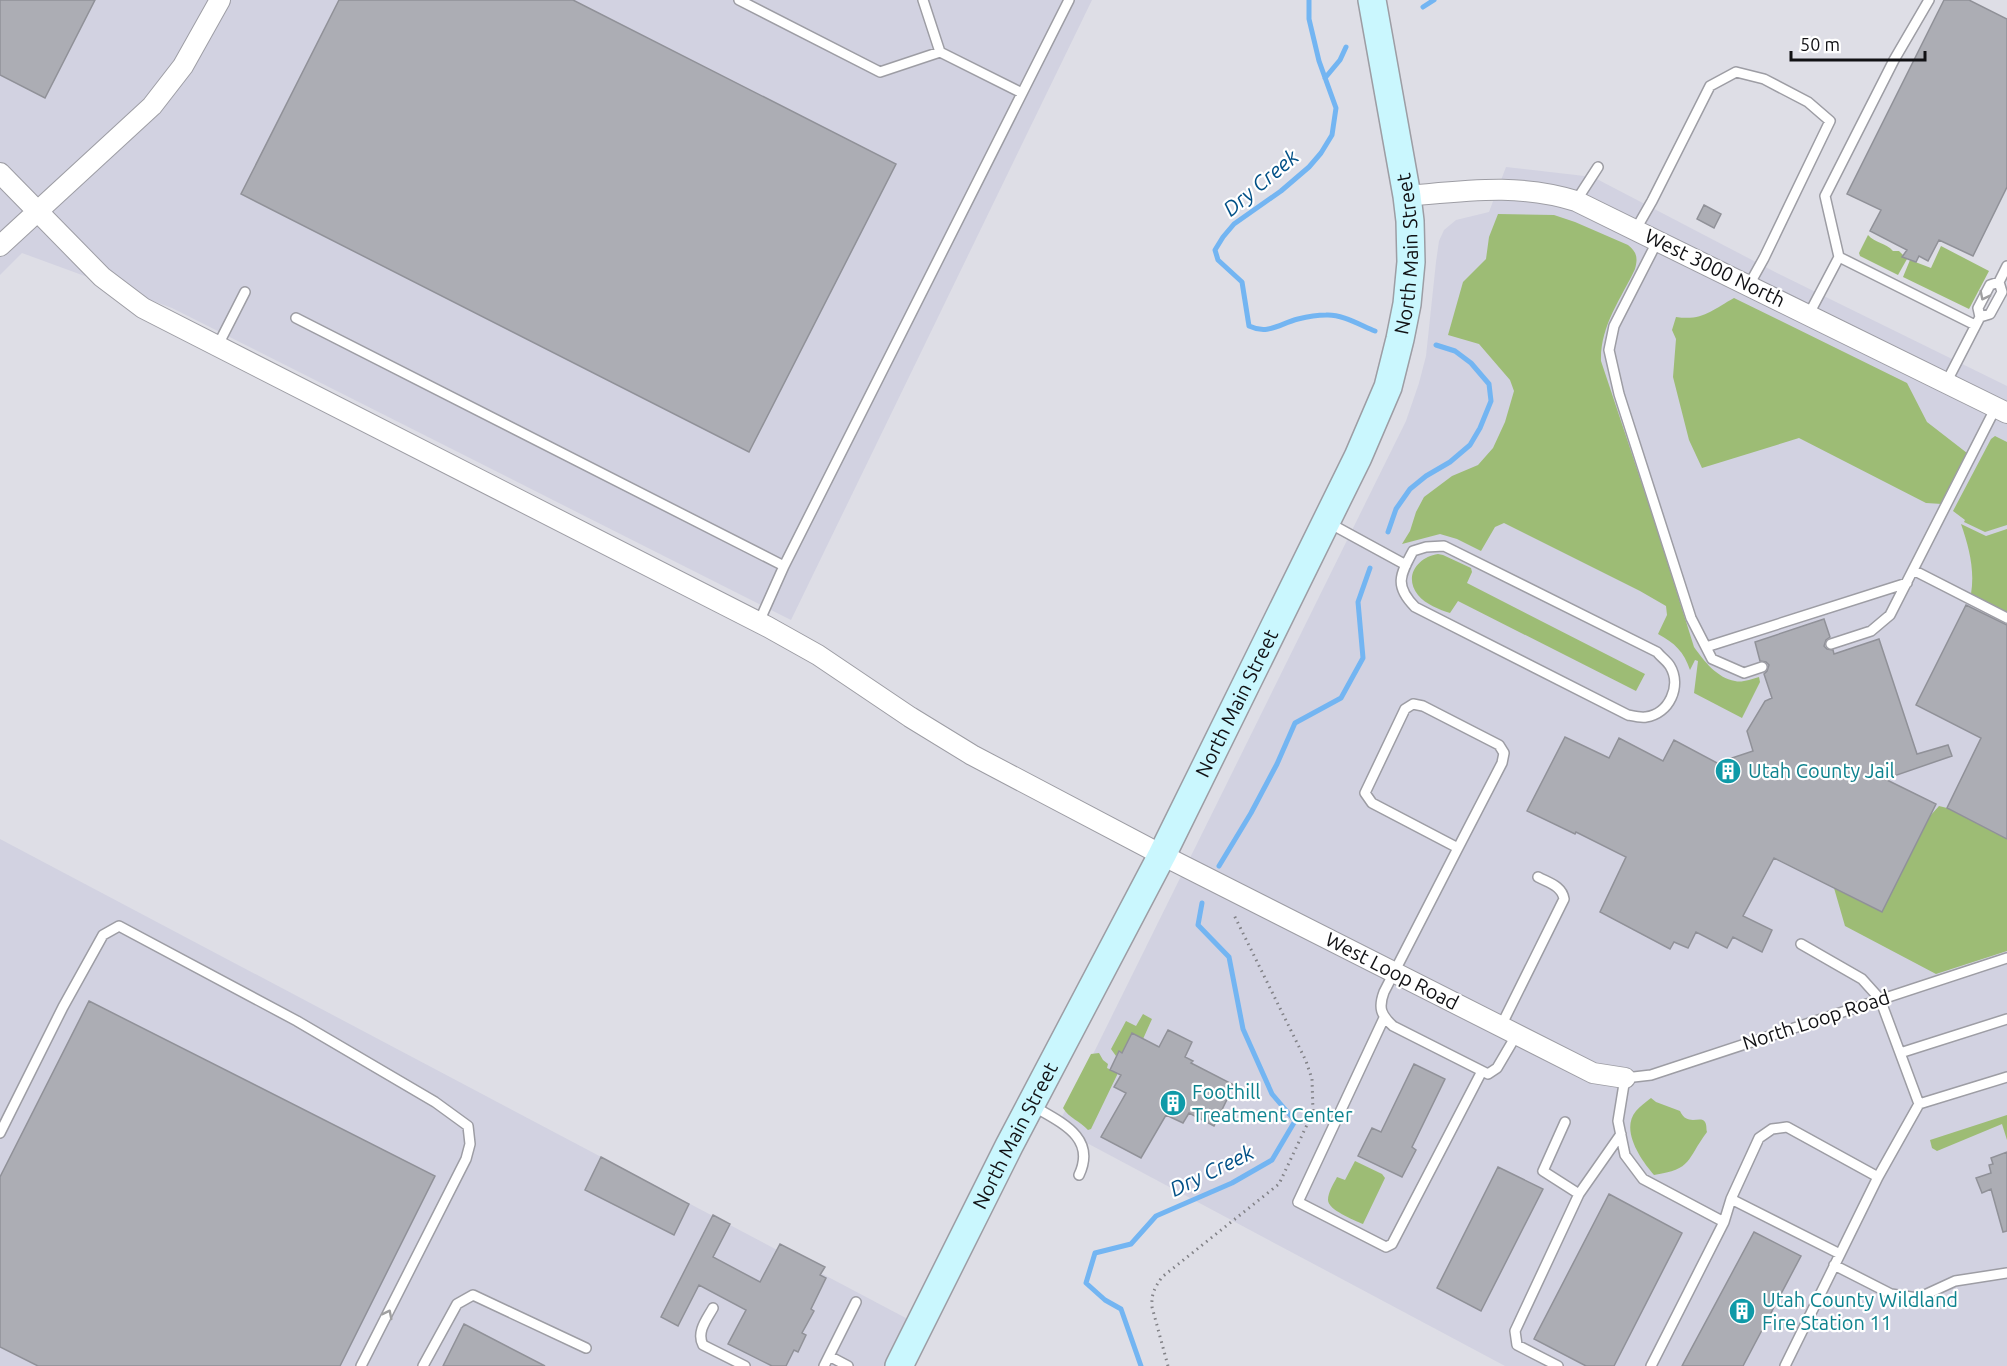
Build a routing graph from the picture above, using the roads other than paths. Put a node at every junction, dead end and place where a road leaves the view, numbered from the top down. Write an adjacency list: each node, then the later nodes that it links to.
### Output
1 (220, 0): 13 (street)
2 (739, 0): 7 (lane)
3 (923, 0): 7 (lane)
4 (1069, 0): 8 (lane)
5 (1372, 0): 11 (street, North Main Street)
6 (1929, 0): 17 (lane)
7 (940, 52): 8 (lane)
8 (1022, 93): 30 (lane)
9 (1598, 167): 12 (lane)
10 (0, 173): 13 (street, West Loop Road)
11 (1407, 196): 12 (street, West 3000 North); 28 (street, North Main Street)
12 (1576, 201): 14 (street, West 3000 North)
13 (38, 211): 16 (street); 25 (street, West Loop Road)
14 (1636, 229): 15 (street, West 3000 North); 20 (lane)
15 (1658, 240): 20 (street, West 3000 North); 36 (lane)
16 (0, 246)
17 (1839, 257): 22 (lane); 24 (lane)
18 (2007, 266): 19 (lane)
19 (1999, 282): 24 (lane, one-way to 24); 24 (lane)
20 (1749, 285): 22 (street, West 3000 North)
21 (245, 292): 25 (lane)
22 (1809, 314): 26 (street, West 3000 North)
23 (296, 318): 30 (lane)
24 (1978, 321): 26 (lane)
25 (217, 347): 34 (street, West Loop Road)
26 (1946, 383): 27 (street, West 3000 North)
27 (2002, 410): 31 (lane)
28 (1326, 522): 29 (lane); 39 (street, North Main Street)
29 (1406, 565): 29 (lane)
30 (784, 566): 34 (lane)
31 (1913, 570): 32 (lane); 33 (lane)
32 (1907, 583): 35 (lane); 36 (lane)
33 (2007, 618)
34 (759, 622): 39 (street, West Loop Road)
35 (1831, 644)
36 (1706, 647): 37 (lane)
37 (1762, 667)
38 (1458, 848): 38 (lane); 43 (lane)
39 (1162, 855): 43 (street, West Loop Road); 53 (street, North Main Street)
40 (1538, 877): 47 (lane)
41 (1801, 944): 44 (lane)
42 (2007, 958): 44 (lane, North Loop Road)
43 (1394, 972): 45 (lane); 47 (street, West Loop Road)
44 (1880, 999): 48 (lane); 51 (lane, North Loop Road)
45 (1384, 1018): 49 (lane); 49 (lane)
46 (2007, 1019): 48 (lane)
47 (1509, 1030): 49 (lane); 51 (street, West Loop Road)
48 (1900, 1053): 52 (lane)
49 (1482, 1071)
50 (2007, 1077): 52 (lane)
51 (1625, 1078): 56 (lane)
52 (1919, 1104): 58 (lane)
53 (1031, 1105): 57 (lane); 69 (street, North Main Street)
54 (1565, 1122): 59 (lane)
55 (0, 1133): 70 (lane, one-way to 55)
56 (1621, 1134): 59 (lane); 61 (lane)
57 (1079, 1175)
58 (1878, 1177): 60 (lane); 62 (lane)
59 (1579, 1194): 75 (lane)
60 (1731, 1199): 61 (lane); 62 (lane)
61 (1724, 1222): 76 (lane)
62 (1839, 1254): 63 (lane)
63 (1834, 1265): 64 (lane); 77 (lane)
64 (2007, 1273)
65 (856, 1302): 68 (lane)
66 (713, 1308): 72 (lane)
67 (586, 1348): 71 (lane)
68 (829, 1356): 73 (lane); 74 (lane)
69 (904, 1362)
70 (361, 1366)
71 (423, 1366)
72 (745, 1366)
73 (824, 1366)
74 (848, 1366)
75 (1558, 1366)
76 (1651, 1366)
77 (1785, 1366)

